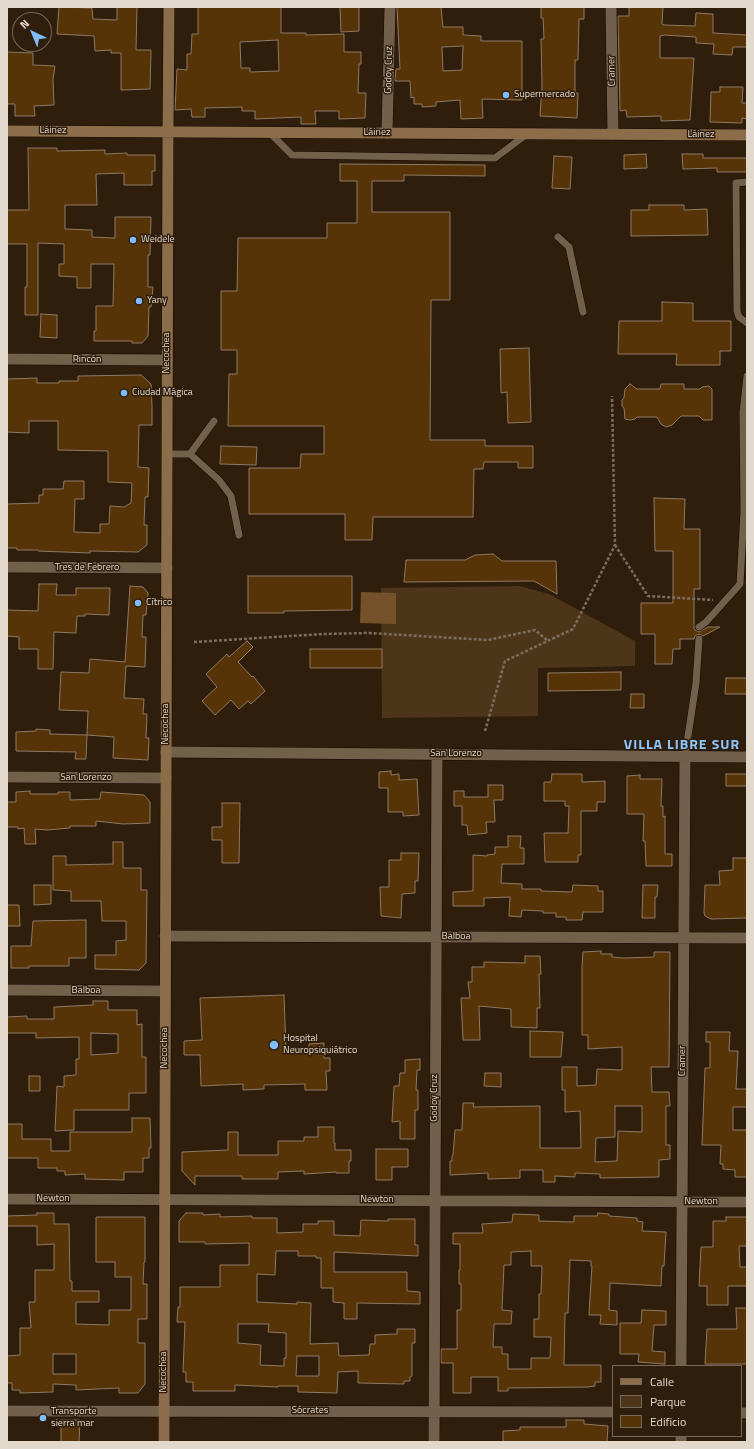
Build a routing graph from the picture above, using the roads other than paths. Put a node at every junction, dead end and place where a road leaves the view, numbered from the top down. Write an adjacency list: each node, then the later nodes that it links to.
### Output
1 (169, 7): 5 (main road, Necochea)
2 (390, 7): 7 (street, Godoy Cruz)
3 (611, 7): 9 (street, Cramer)
4 (7, 130): 5 (main road, Láinez)
5 (168, 131): 6 (main road, Láinez); 16 (main road, Necochea)
6 (269, 132): 7 (main road, Láinez); 8 (lane)
7 (387, 133): 8 (main road, Láinez)
8 (528, 134): 9 (main road, Láinez)
9 (613, 134): 10 (main road, Láinez)
10 (747, 135)
11 (747, 182): 14 (lane)
12 (558, 237): 13 (lane)
13 (582, 312)
14 (747, 323)
15 (7, 359): 16 (street, Rincón)
16 (167, 360): 19 (main road, Necochea)
17 (747, 376): 24 (lane)
18 (214, 421): 20 (lane)
19 (167, 454): 20 (lane); 23 (main road, Necochea)
20 (190, 454): 21 (lane)
21 (239, 535)
22 (7, 567): 23 (street, Tres de Febrero)
23 (166, 568): 26 (main road, Necochea)
24 (699, 627)
25 (699, 639): 28 (lane)
26 (166, 752): 27 (street, San Lorenzo); 31 (main road, Necochea)
27 (437, 754): 28 (street, San Lorenzo); 33 (street, Godoy Cruz)
28 (684, 756): 29 (street, San Lorenzo); 34 (street, Cramer)
29 (747, 757)
30 (7, 777): 31 (street, San Lorenzo)
31 (166, 778): 32 (main road, Necochea)
32 (165, 936): 33 (street, Balboa); 37 (main road, Necochea)
33 (436, 937): 34 (street, Balboa); 40 (street, Godoy Cruz)
34 (684, 938): 35 (street, Balboa); 41 (street, Cramer)
35 (747, 938)
36 (7, 990): 37 (street, Balboa)
37 (165, 991): 39 (main road, Necochea)
38 (7, 1199): 39 (street, Newton)
39 (165, 1199): 40 (street, Newton); 45 (main road, Necochea)
40 (435, 1201): 41 (street, Newton); 46 (street, Godoy Cruz)
41 (682, 1202): 42 (street, Newton); 43 (street, Cramer)
42 (747, 1202)
43 (682, 1365)
44 (7, 1411): 45 (street, Sócrates)
45 (164, 1411): 46 (street, Sócrates); 48 (main road, Necochea)
46 (434, 1412): 47 (street, Sócrates); 49 (street, Godoy Cruz)
47 (612, 1412)
48 (164, 1442)
49 (434, 1442)

